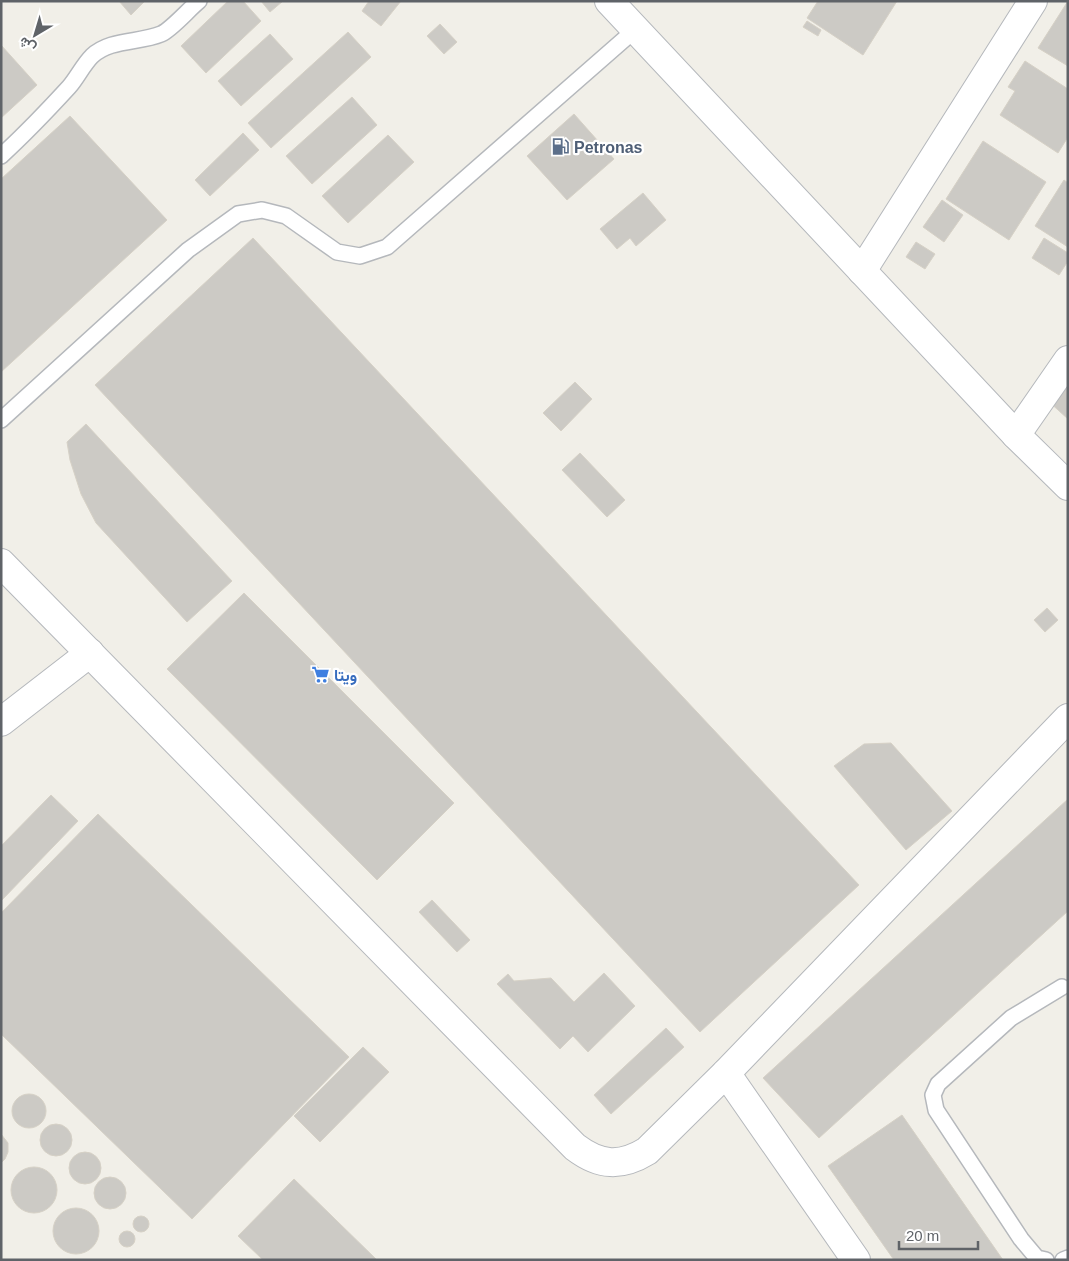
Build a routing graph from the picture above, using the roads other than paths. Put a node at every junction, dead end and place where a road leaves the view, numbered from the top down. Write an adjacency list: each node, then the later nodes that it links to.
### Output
1 (199, 1): 5 (lane)
2 (609, 1): 4 (street)
3 (1033, 1): 6 (street)
4 (636, 29): 6 (street); 8 (lane)
5 (1, 156)
6 (862, 271): 9 (street)
7 (1068, 360): 9 (street)
8 (1, 420)
9 (1016, 435): 10 (street)
10 (1068, 486)
11 (1, 563): 12 (street)
12 (90, 653): 14 (street); 16 (street)
13 (1068, 718): 16 (street)
14 (1, 722)
15 (1066, 989): 19 (lane)
16 (726, 1073): 18 (street)
17 (1068, 1258): 20 (lane)
18 (856, 1260)
19 (1046, 1260)
20 (1063, 1260)

